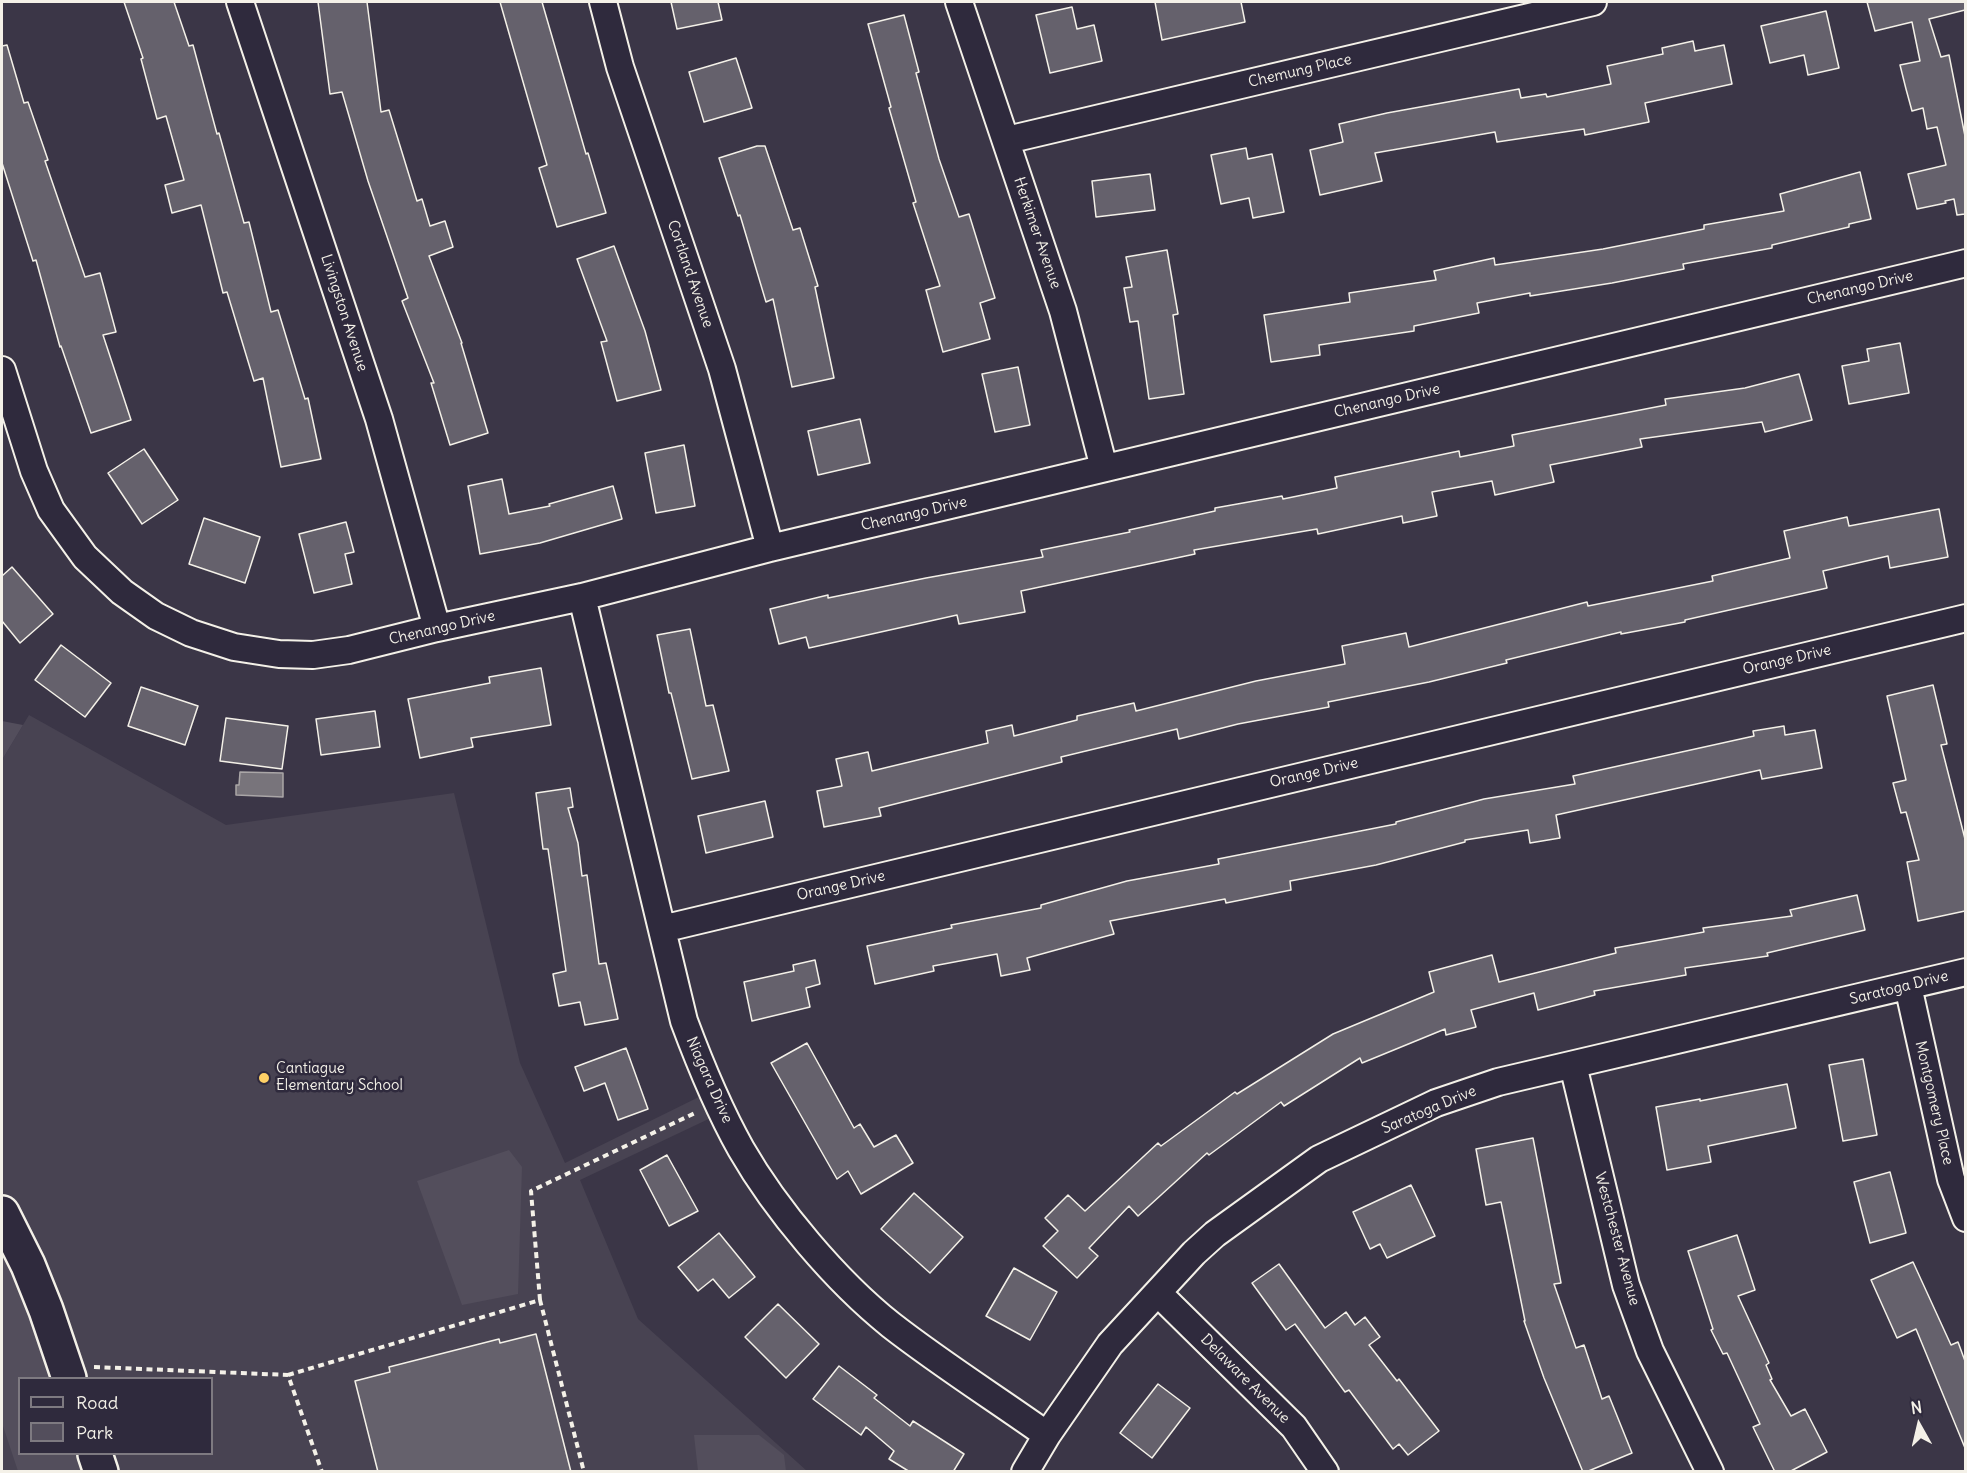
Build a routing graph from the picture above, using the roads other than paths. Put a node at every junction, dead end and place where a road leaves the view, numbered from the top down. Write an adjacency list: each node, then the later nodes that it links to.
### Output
1 (240, 2): 12 (street, Livingston Avenue)
2 (603, 2): 9 (street, Cortland Avenue)
3 (959, 2): 5 (street, Herkimer Avenue)
4 (1593, 2): 5 (street, Chemung Place)
5 (1007, 140): 8 (street, Herkimer Avenue)
6 (1965, 263): 8 (street, Chenango Drive)
7 (2, 370): 12 (street, Chenango Drive)
8 (1104, 468): 9 (street, Chenango Drive)
9 (770, 548): 10 (street, Chenango Drive)
10 (582, 597): 12 (street, Chenango Drive); 13 (street, Niagara Drive)
11 (1965, 618): 13 (street, Orange Drive)
12 (438, 628)
13 (662, 928): 21 (street, Niagara Drive)
14 (1965, 972): 15 (street, Saratoga Drive)
15 (1908, 986): 16 (street, Saratoga Drive); 18 (street, Montgomery Place)
16 (1573, 1065): 19 (street, Saratoga Drive); 26 (street, Westchester Avenue)
17 (2, 1214): 20 (main road)
18 (1965, 1218)
19 (1158, 1293): 21 (street, Saratoga Drive); 25 (street, Delaware Avenue)
20 (67, 1372)
21 (1047, 1435): 24 (street, Saratoga Drive)
22 (95, 1455): 23 (main road)
23 (101, 1472)
24 (1025, 1472)
25 (1325, 1472)
26 (1710, 1472)

